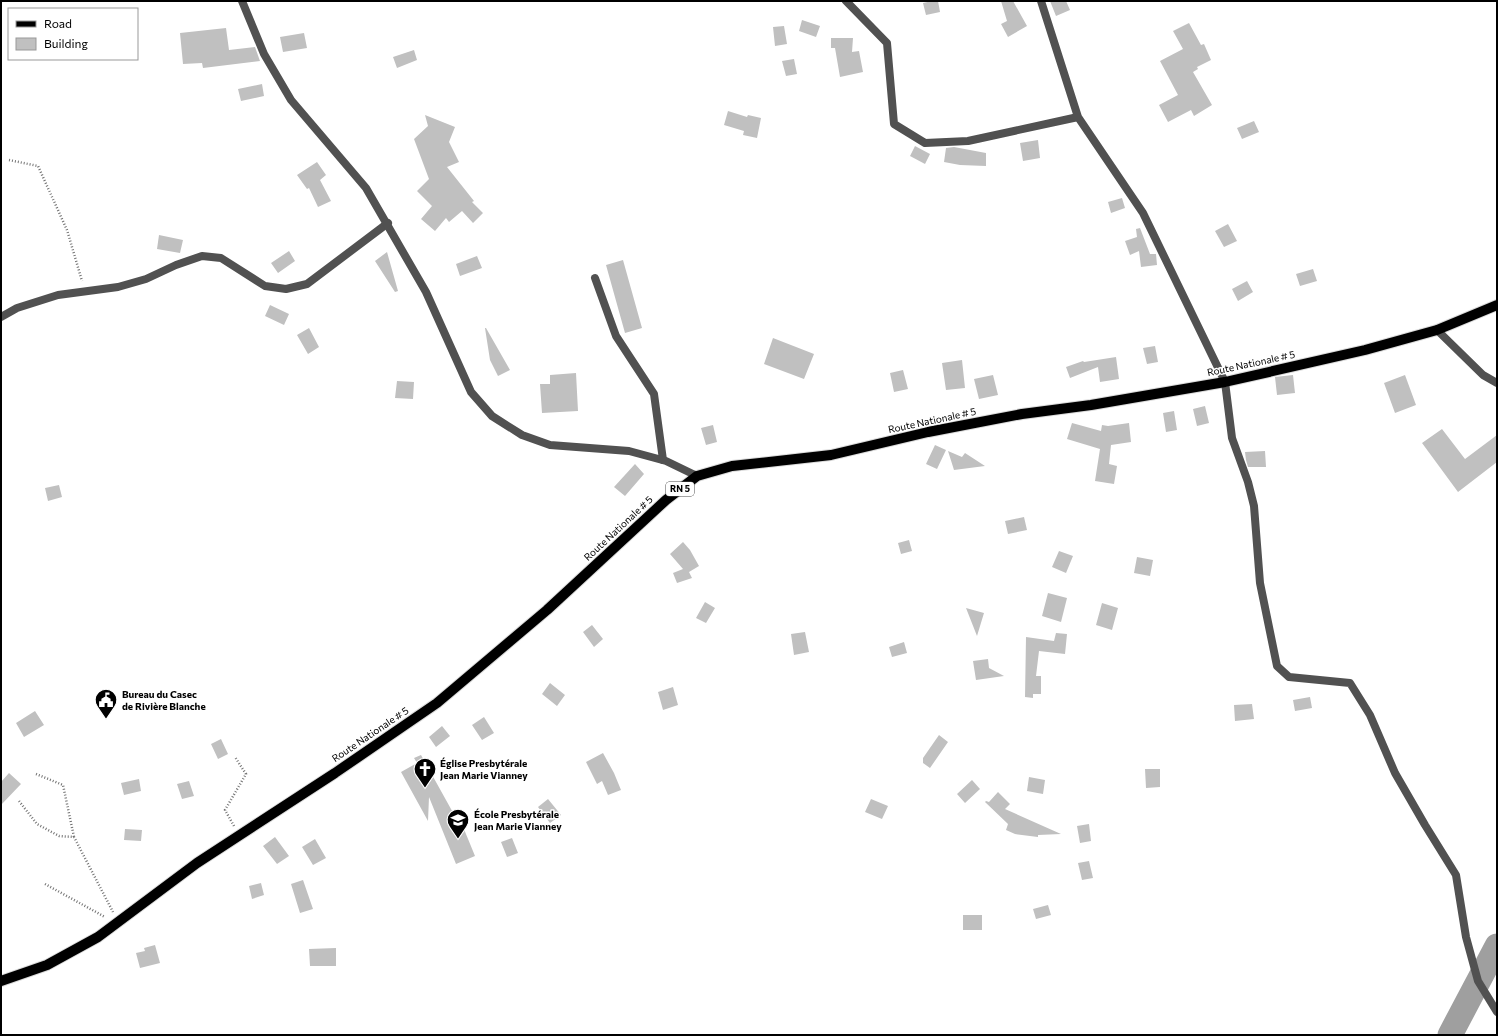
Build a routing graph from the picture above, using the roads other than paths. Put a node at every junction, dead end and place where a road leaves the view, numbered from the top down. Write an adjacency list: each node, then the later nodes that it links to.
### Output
1 (242, 1): 5 (street)
2 (846, 1): 4 (street)
3 (1041, 1): 4 (street)
4 (1078, 117): 10 (street)
5 (388, 223): 8 (street); 12 (street)
6 (595, 278): 12 (street)
7 (1497, 305): 9 (main road, Route Nationale # 5 / RN 5)
8 (1, 317)
9 (1437, 330): 10 (main road, Route Nationale # 5 / RN 5); 11 (street)
10 (1225, 382): 13 (main road, Route Nationale # 5 / RN 5); 15 (street)
11 (1497, 383)
12 (663, 460): 13 (street)
13 (697, 476): 14 (main road, Route Nationale # 5 / RN 5)
14 (1, 981)
15 (1497, 1012)

